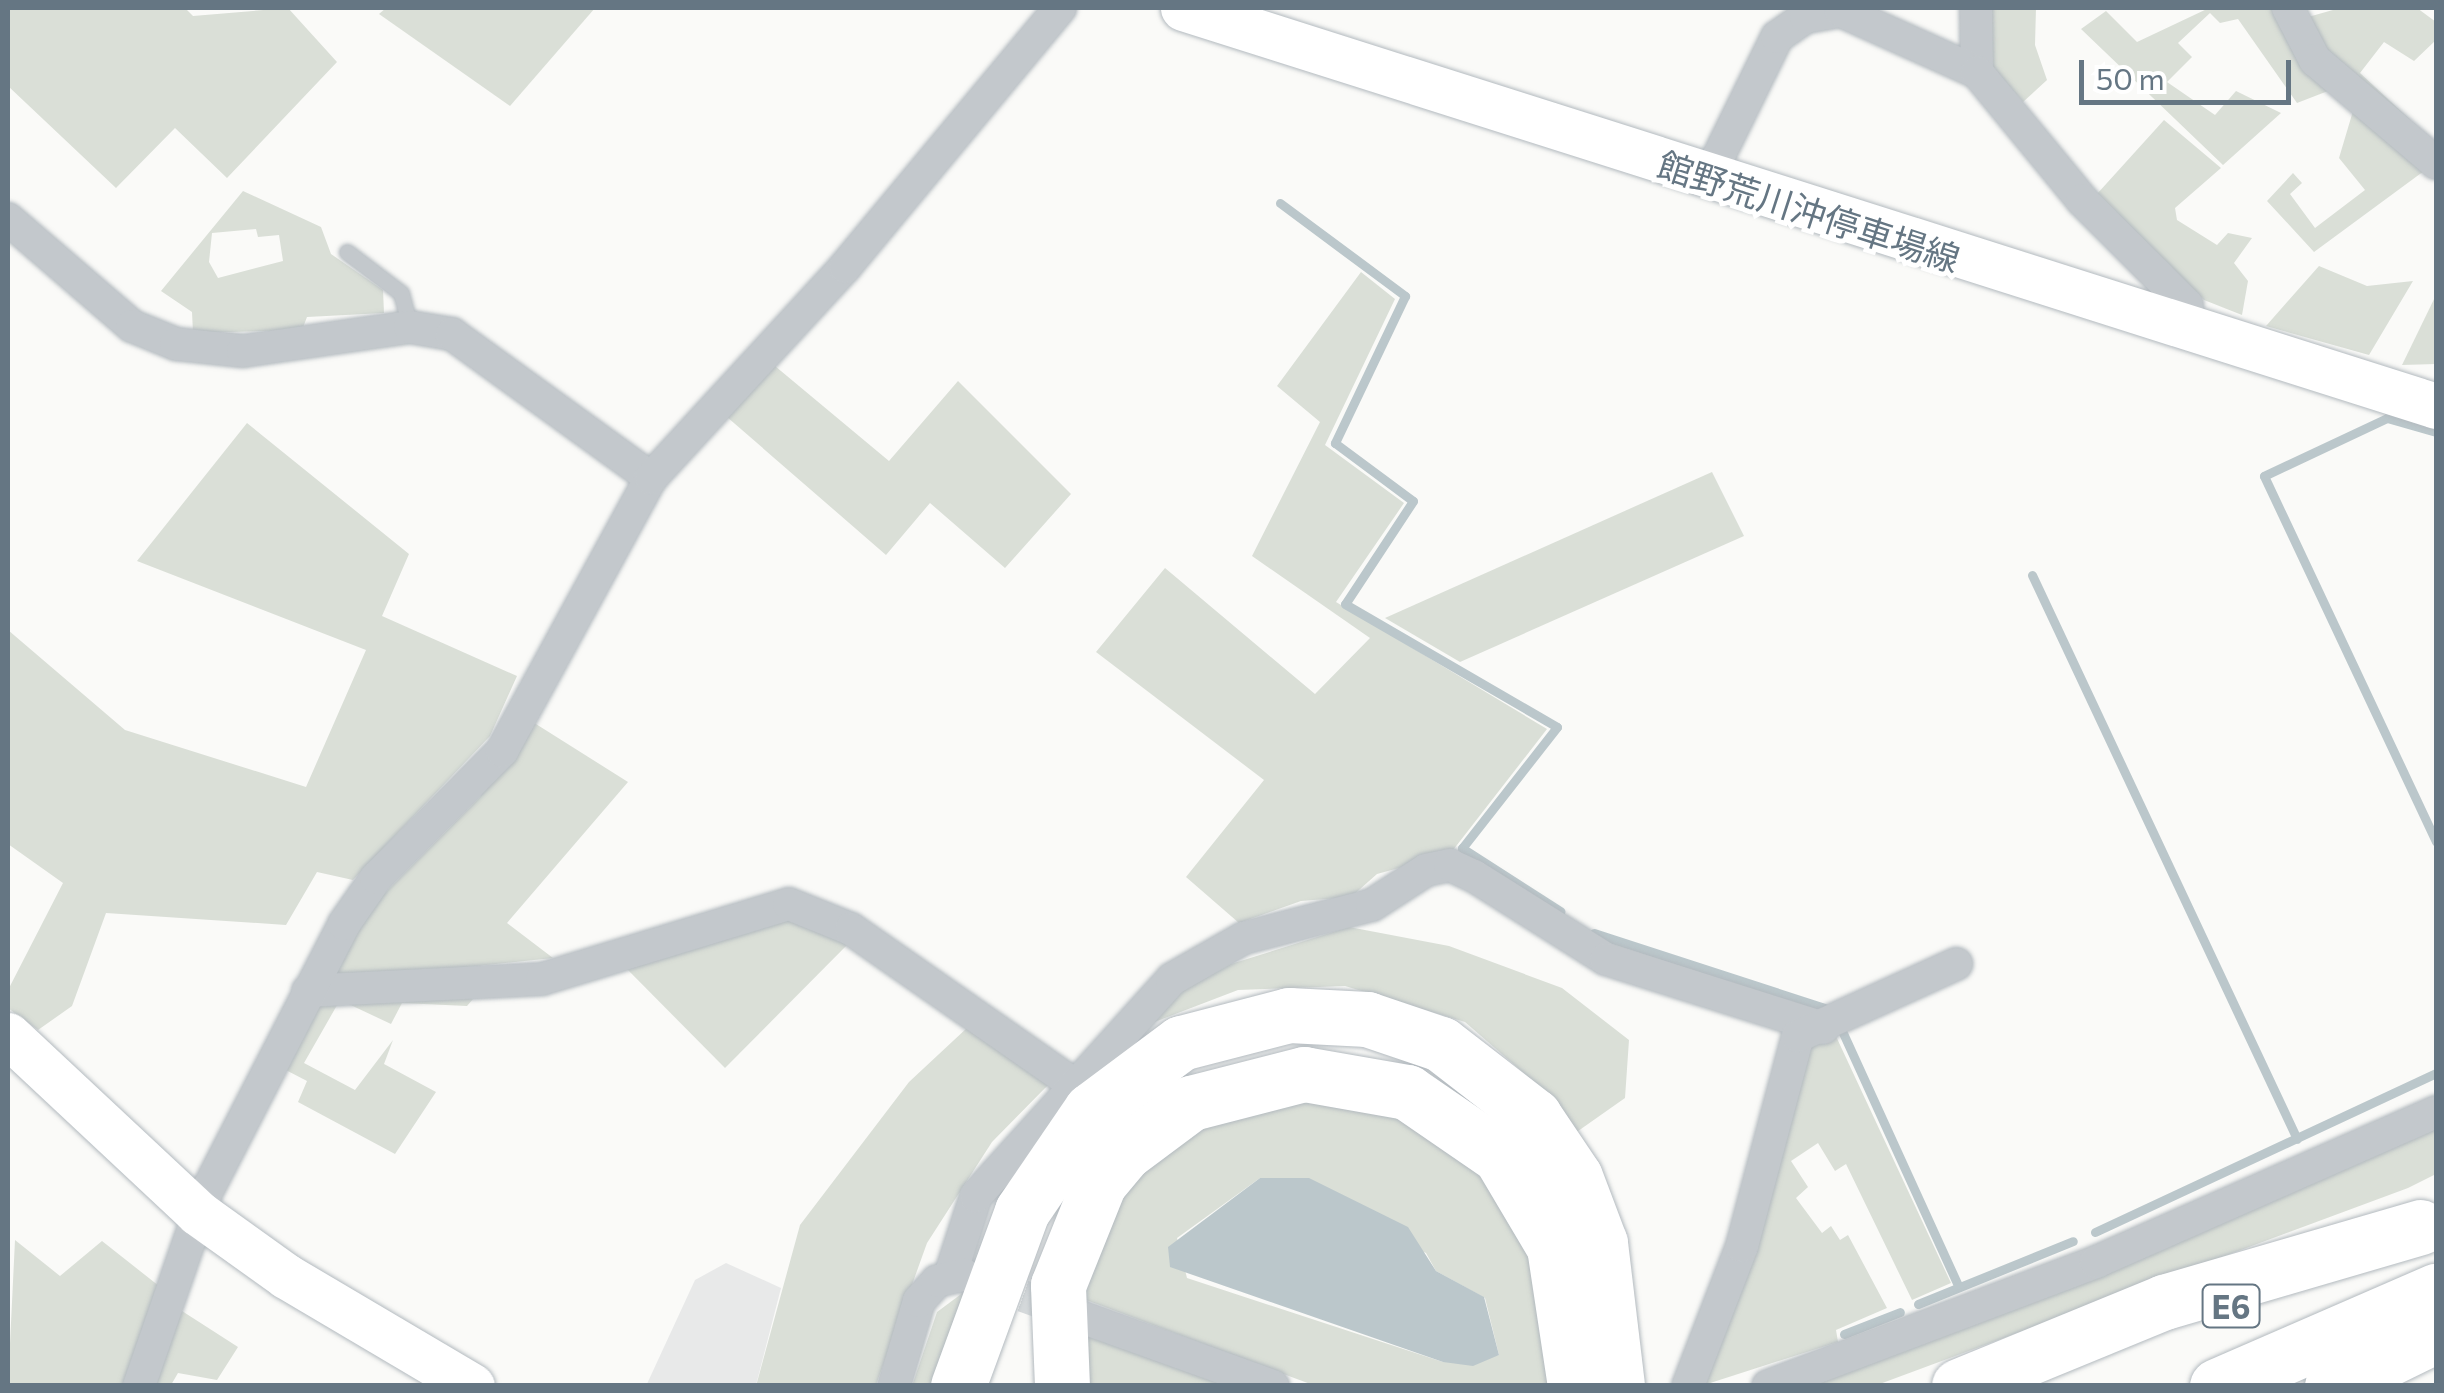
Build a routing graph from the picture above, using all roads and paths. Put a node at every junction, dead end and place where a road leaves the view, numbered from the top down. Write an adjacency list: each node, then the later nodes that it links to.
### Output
1 (1060, 8): 13 (street)
2 (1183, 8): 7 (main road, 館野荒川沖停車場線)
3 (1976, 8): 5 (street)
4 (2288, 8): 6 (street)
5 (1977, 72): 7 (street); 11 (street)
6 (2436, 163)
7 (1708, 178): 11 (main road, 館野荒川沖停車場線)
8 (8, 218): 10 (street)
9 (347, 252): 10 (lane)
10 (410, 328): 13 (street)
11 (2184, 332): 12 (main road, 館野荒川沖停車場線)
12 (2436, 406)
13 (651, 478): 15 (street)
14 (1956, 964): 16 (street)
15 (308, 991): 18 (street); 20 (street)
16 (1823, 1028): 18 (street); 33 (street)
17 (8, 1036): 20 (main road)
18 (1073, 1084): 27 (street)
19 (2436, 1112): 34 (street)
20 (198, 1213): 25 (street); 26 (main road)
21 (2428, 1223): 35 (highway); 36 (highway, E6)
22 (2436, 1290): 37 (highway, E6)
23 (1084, 1318): 30 (street)
24 (2436, 1335): 38 (highway)
25 (139, 1386)
26 (472, 1386)
27 (894, 1386)
28 (958, 1386): 32 (highway)
29 (1062, 1386): 31 (highway)
30 (1273, 1386)
31 (1575, 1386)
32 (1617, 1386)
33 (1688, 1386)
34 (1768, 1386)
35 (1959, 1386)
36 (2043, 1386)
37 (2217, 1386)
38 (2332, 1386)

